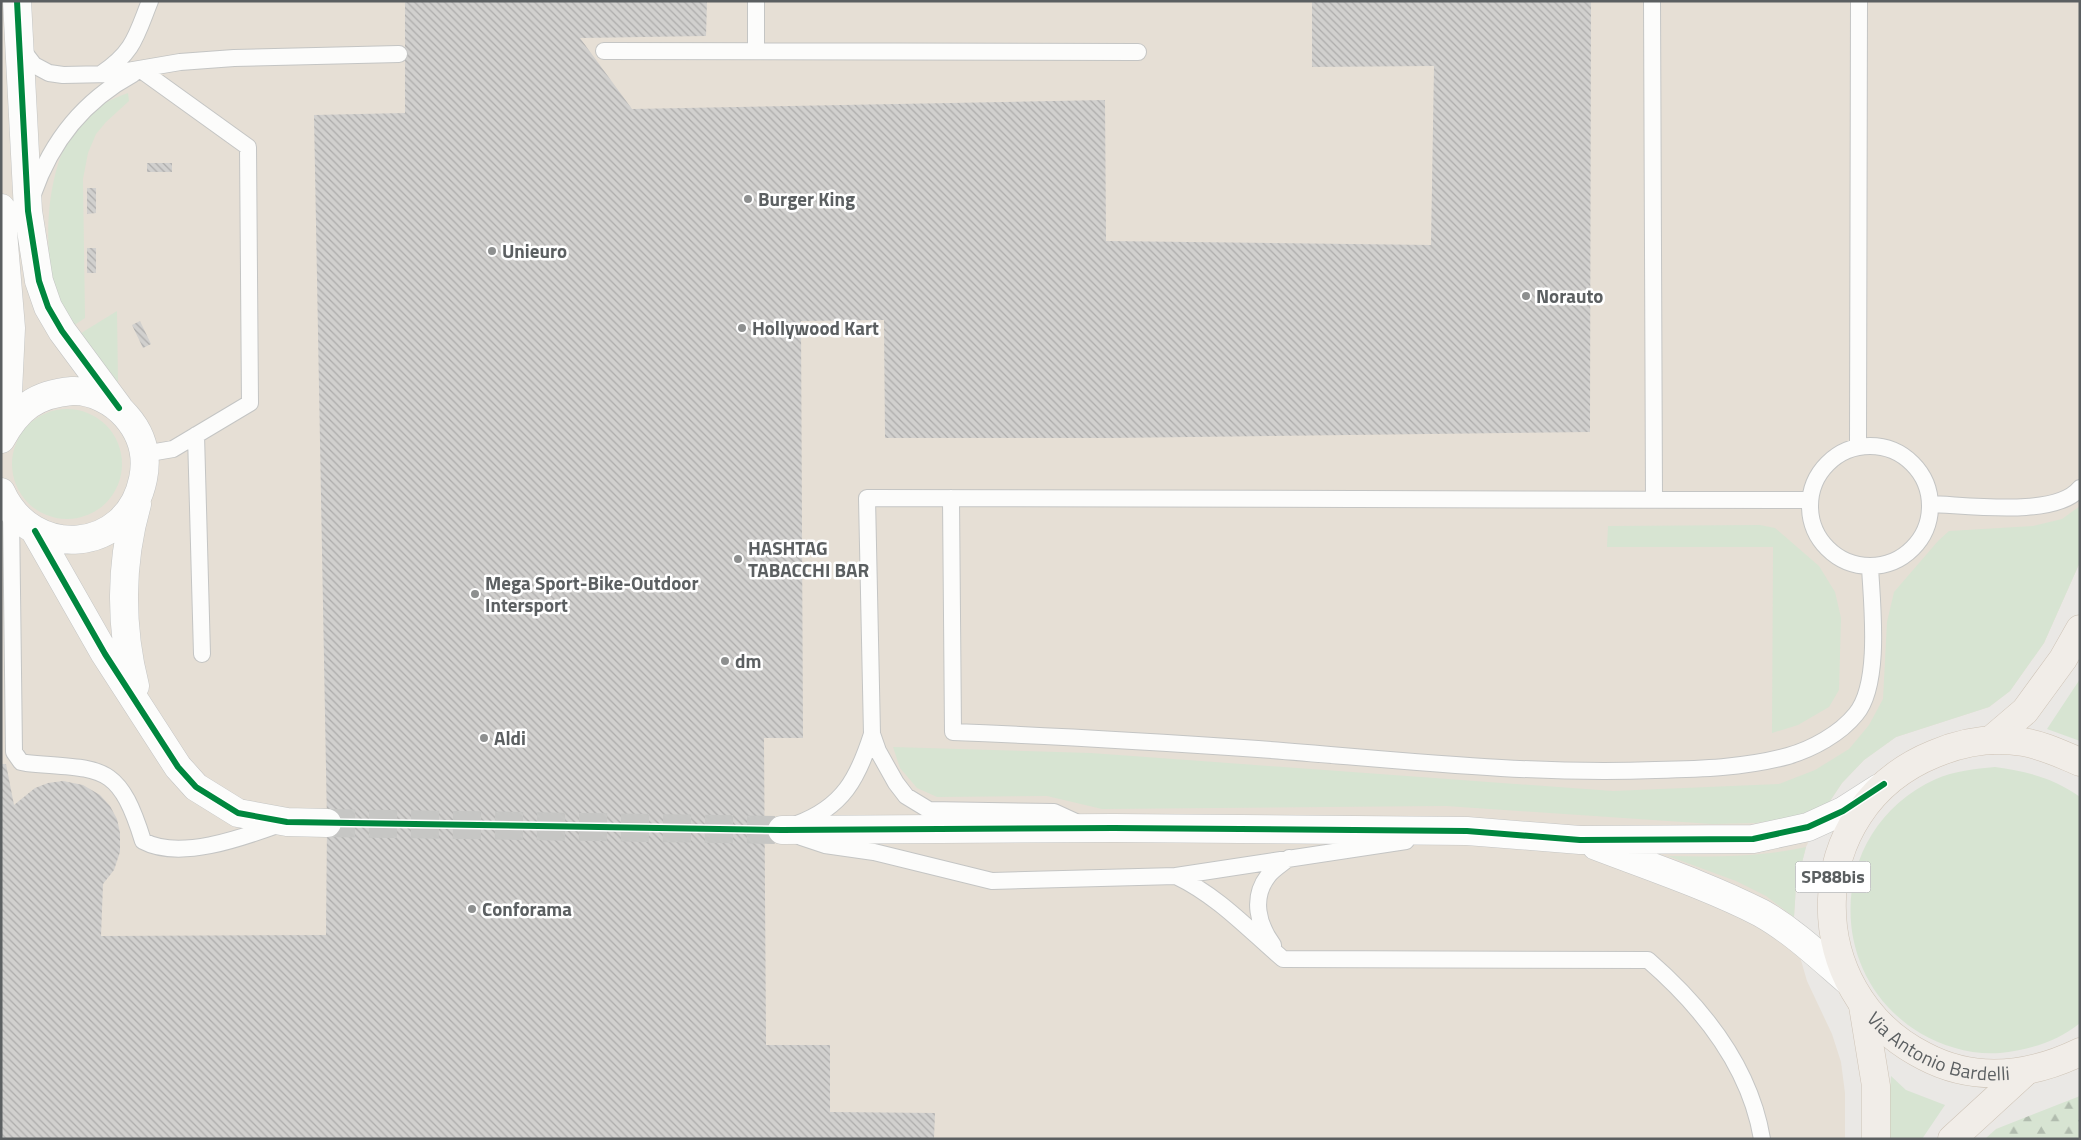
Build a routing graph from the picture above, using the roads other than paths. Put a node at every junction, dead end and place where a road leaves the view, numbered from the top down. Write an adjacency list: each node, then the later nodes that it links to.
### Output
1 (17, 1): 6 (street)
2 (150, 1): 12 (lane)
3 (756, 1): 8 (lane)
4 (1652, 1): 23 (lane)
5 (1859, 1): 18 (lane)
6 (18, 43): 12 (lane); 14 (street)
7 (604, 51): 8 (lane)
8 (756, 51): 9 (lane)
9 (1138, 52)
10 (399, 54): 11 (lane)
11 (141, 70): 12 (lane); 14 (lane); 16 (lane)
12 (99, 75)
13 (1, 208): 17 (street)
14 (28, 211): 15 (street)
15 (119, 408): 17 (street); 19 (street)
16 (196, 435): 19 (lane); 30 (lane)
17 (1, 438)
18 (1858, 446): 24 (lane); 26 (lane)
19 (144, 454): 21 (street)
20 (2080, 488): 26 (lane)
21 (140, 496): 27 (street); 31 (street)
22 (951, 498): 23 (lane); 28 (lane); 32 (lane)
23 (1654, 500): 24 (lane)
24 (1809, 500): 28 (lane)
25 (5, 503): 27 (street); 36 (lane)
26 (1930, 504): 28 (lane)
27 (35, 532): 31 (street)
28 (1870, 567)
29 (2080, 629): 33 (main road)
30 (202, 654)
31 (140, 707): 36 (street)
32 (872, 734): 38 (lane); 39 (lane)
33 (1991, 740): 34 (main road, Via Antonio Bardelli / SP88bis); 35 (main road, Via Antonio Bardelli / SP88bis)
34 (2080, 762)
35 (1884, 784): 41 (street); 45 (main road, Via Antonio Bardelli / SP88bis)
36 (287, 822): 37 (street)
37 (327, 823)
38 (1090, 828): 39 (street); 40 (street)
39 (782, 830): 43 (lane)
40 (1467, 831): 41 (street); 42 (lane)
41 (1580, 840): 45 (street)
42 (1289, 858): 43 (lane); 44 (lane)
43 (1176, 876): 44 (lane)
44 (1283, 959): 49 (lane)
45 (1848, 981): 46 (main road, Via Antonio Bardelli / SP88bis)
46 (1862, 1006): 48 (main road, Via Antonio Bardelli / SP88bis); 50 (main road, Via Antonio Bardelli / SP88bis)
47 (2080, 1052): 48 (main road, Via Antonio Bardelli / SP88bis)
48 (2025, 1072): 51 (main road, Via Antonio Bardelli / SP88bis)
49 (1762, 1139)
50 (1876, 1139)
51 (1952, 1139)

